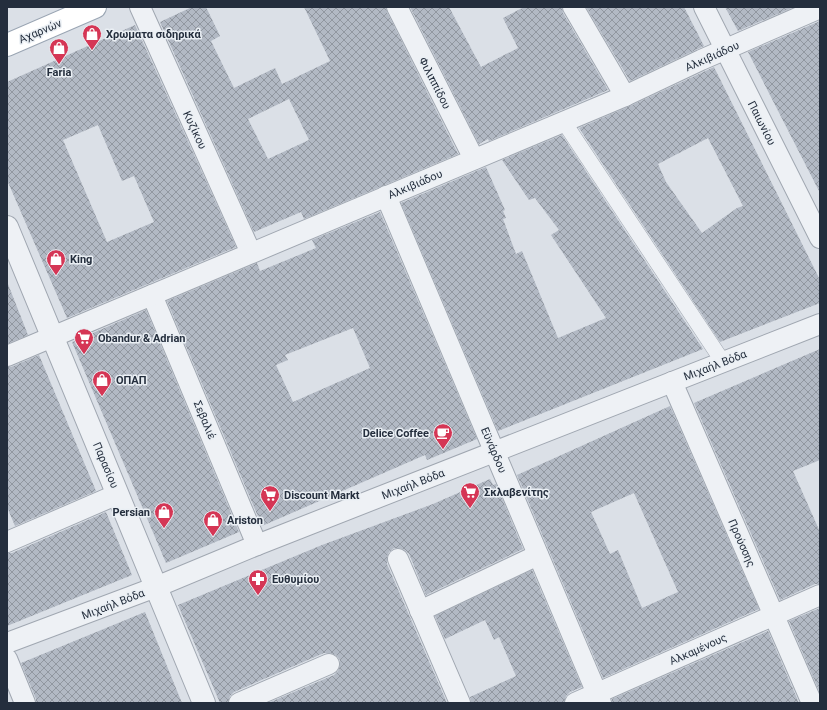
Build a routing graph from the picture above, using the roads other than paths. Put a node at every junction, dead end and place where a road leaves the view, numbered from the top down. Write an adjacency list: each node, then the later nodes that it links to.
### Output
1 (140, 7): 15 (street, Κυζίκου)
2 (397, 7): 11 (street, Φιλιππίδου)
3 (573, 7): 9 (street)
4 (704, 7): 8 (street, Παιωνίου)
5 (820, 8): 8 (street, Αλκιβιάδου)
6 (83, 9): 7 (main road, Αχαρνών)
7 (7, 45)
8 (726, 50): 9 (street, Αλκιβιάδου); 14 (street, Παιωνίου)
9 (625, 96): 10 (street, Αλκιβιάδου)
10 (564, 122): 11 (street, Αλκιβιάδου); 20 (street)
11 (474, 159): 12 (street, Αλκιβιάδου)
12 (386, 196): 15 (street, Αλκιβιάδου); 22 (street, Εϋνάρδου)
13 (7, 227): 18 (street, Παρασίου)
14 (820, 238)
15 (251, 253): 16 (street, Αλκιβιάδου)
16 (152, 295): 18 (street, Αλκιβιάδου); 25 (street, Σεβαλιέ)
17 (820, 324): 20 (street, Μιχαήλ Βόδα)
18 (52, 337): 19 (street, Αλκιβιάδου); 23 (street, Παρασίου)
19 (7, 356)
20 (723, 362): 21 (street, Μιχαήλ Βόδα)
21 (672, 382): 22 (street, Μιχαήλ Βόδα); 31 (street, Προύσσης)
22 (495, 452): 25 (street, Μιχαήλ Βόδα); 26 (street, Εϋνάρδου)
23 (118, 494): 24 (street); 28 (street, Παρασίου)
24 (7, 542)
25 (257, 545): 28 (street, Μιχαήλ Βόδα)
26 (538, 555): 30 (street); 35 (street, Εϋνάρδου)
27 (398, 559): 30 (street)
28 (156, 587): 32 (street, Μιχαήλ Βόδα); 37 (street, Παρασίου)
29 (820, 595): 31 (street, Αλκαμένους)
30 (420, 610): 39 (street)
31 (774, 616): 35 (street, Αλκαμένους); 41 (street, Προύσσης)
32 (7, 643)
33 (7, 659): 36 (street)
34 (329, 664): 38 (street)
35 (599, 698): 40 (street, Αλκαμένους)
36 (25, 703)
37 (204, 703)
38 (239, 703)
39 (460, 703)
40 (575, 703)
41 (812, 703)

